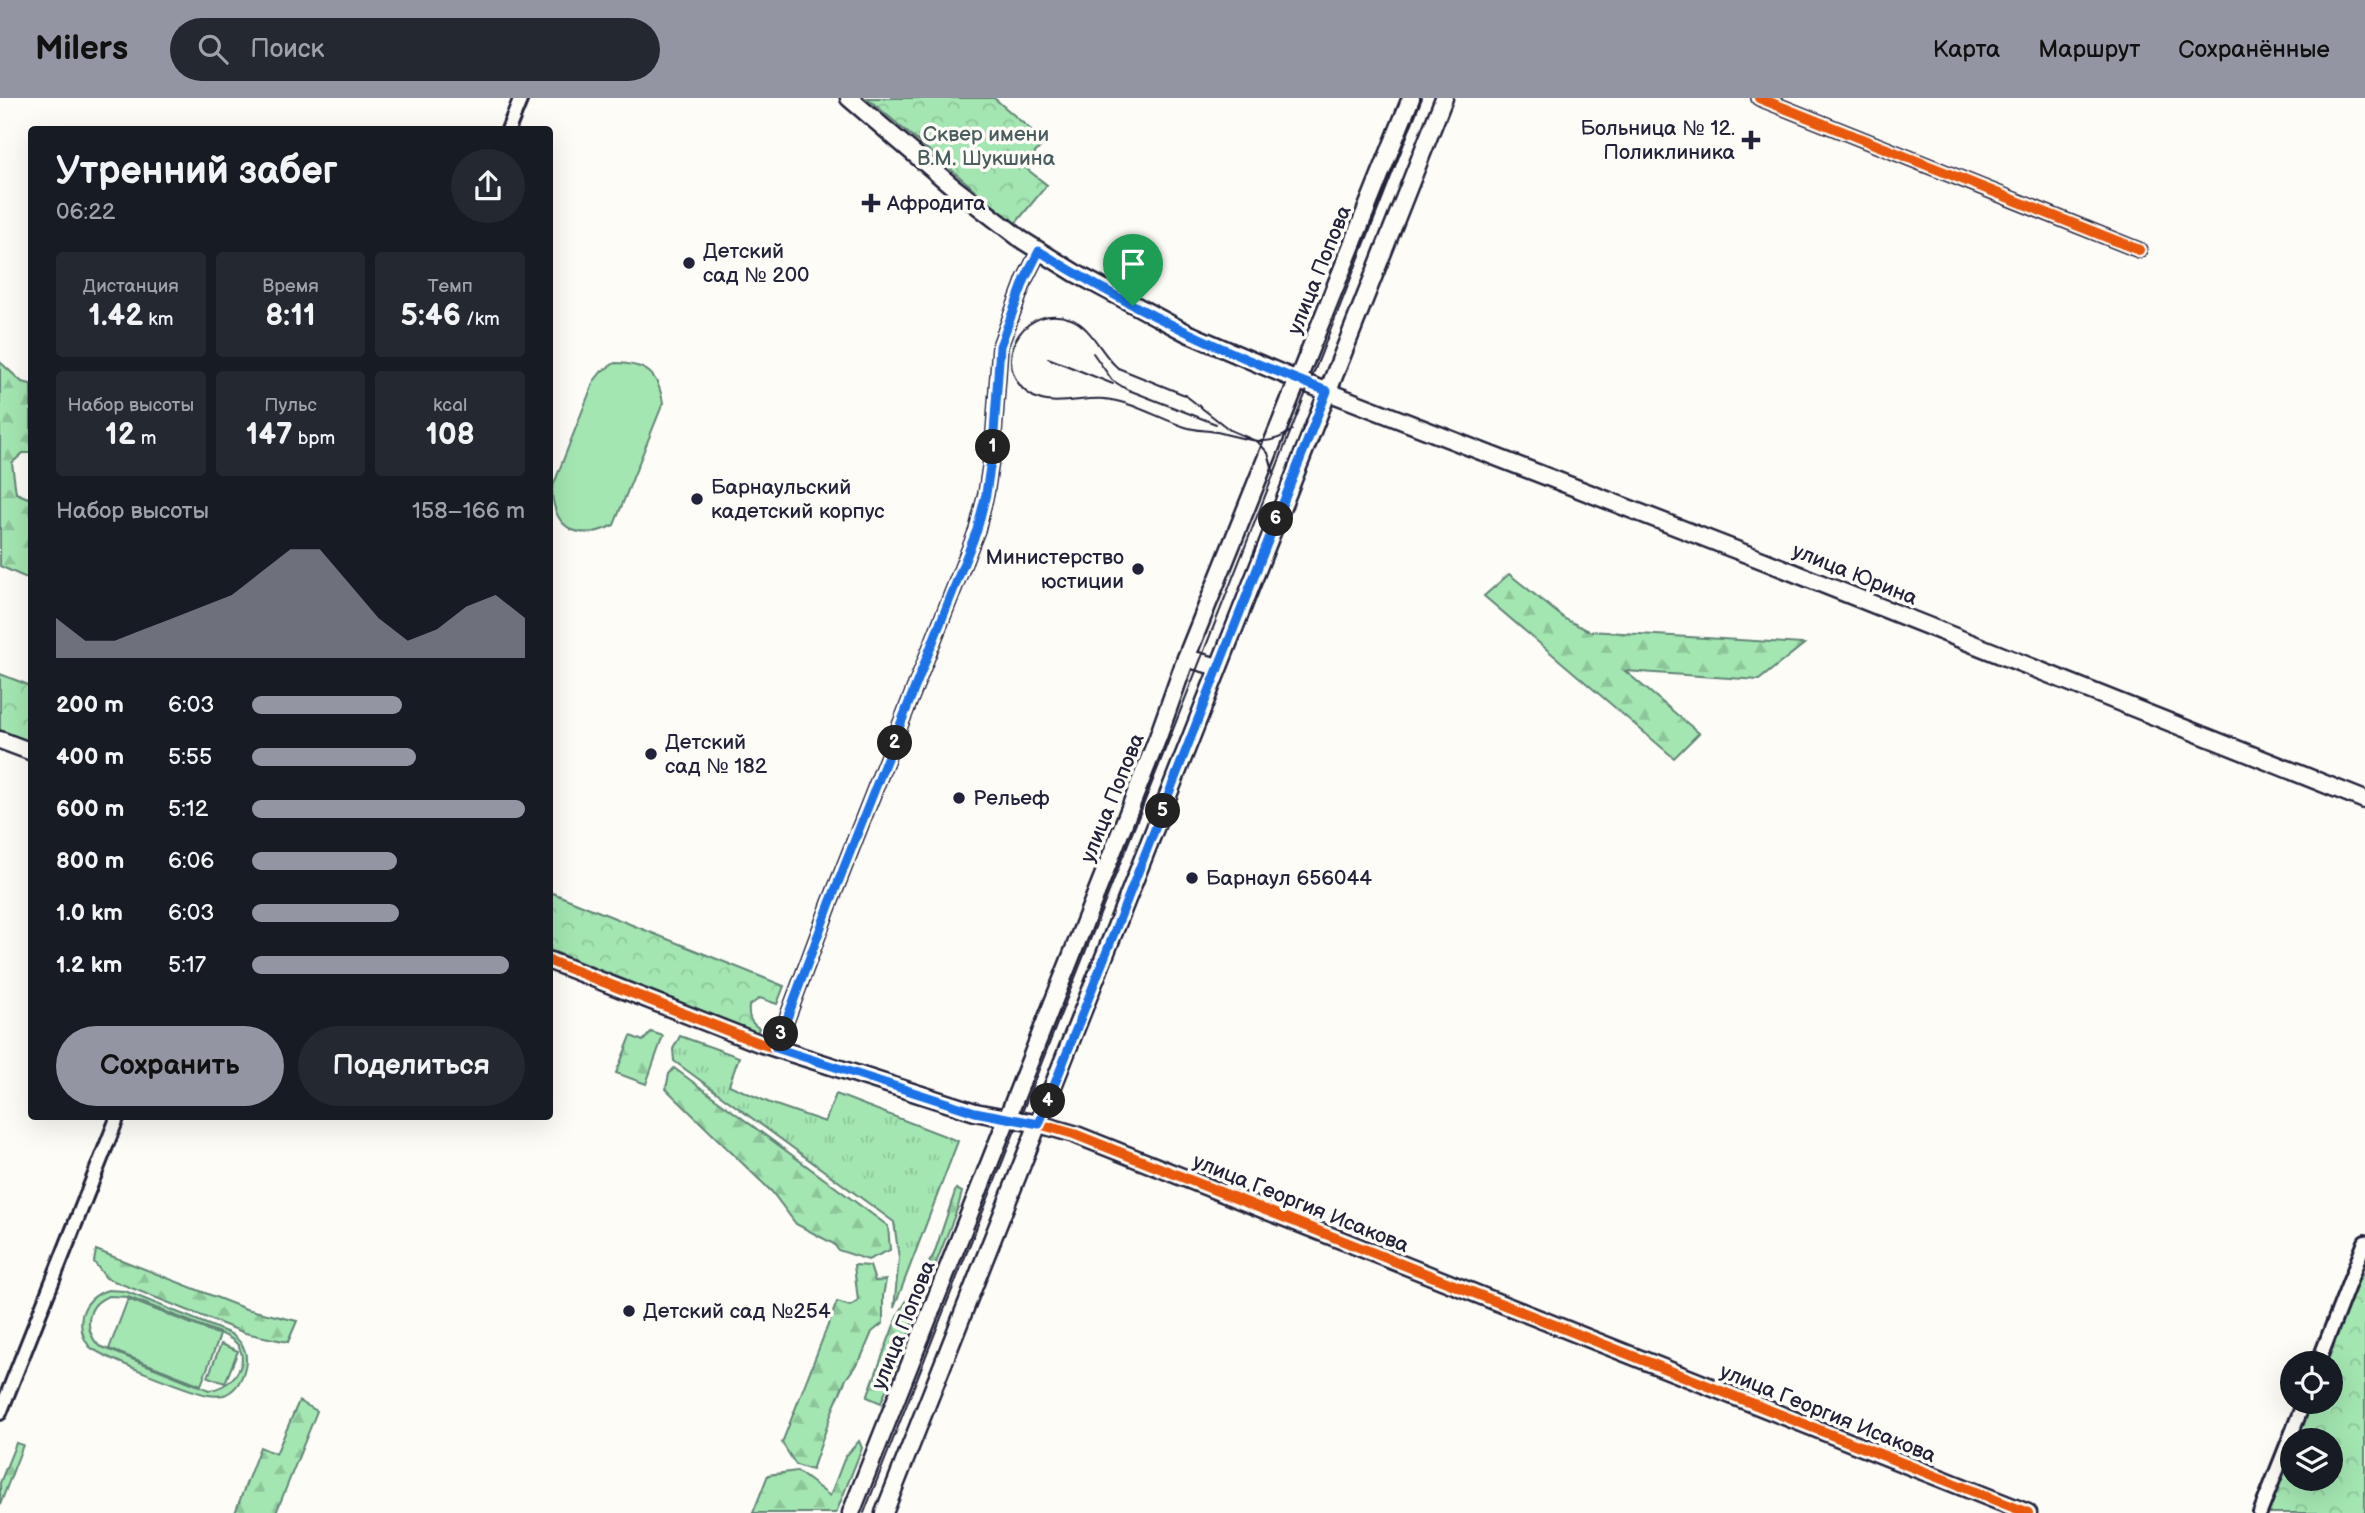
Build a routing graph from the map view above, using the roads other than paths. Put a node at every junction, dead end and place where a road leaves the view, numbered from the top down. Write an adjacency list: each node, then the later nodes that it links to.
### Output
1 (521, 98): 6 (street)
2 (849, 98): 8 (main road)
3 (1411, 98): 9 (main road, улица Попова)
4 (1444, 98): 10 (main road)
5 (1759, 98): 7 (street)
6 (510, 126)
7 (2139, 250)
8 (1039, 251): 9 (main road); 17 (street)
9 (1297, 380): 10 (main road, улица Юрина); 11 (main road, улица Попова)
10 (1327, 391): 12 (main road); 15 (main road, улица Юрина)
11 (1186, 657): 12 (main road); 18 (main road, улица Попова)
12 (1218, 667): 20 (main road)
13 (0, 740): 14 (main road)
14 (28, 750)
15 (2365, 800)
16 (553, 962): 17 (main road, улица Георгия Исакова)
17 (776, 1048): 18 (main road, улица Георгия Исакова)
18 (1007, 1117): 20 (main road, улица Георгия Исакова); 25 (main road, улица Попова)
19 (116, 1120): 23 (street)
20 (1039, 1124): 26 (main road); 27 (main road, улица Георгия Исакова)
21 (2365, 1242): 22 (street)
22 (2323, 1351)
23 (0, 1413)
24 (2299, 1414): 28 (street)
25 (851, 1513)
26 (884, 1513)
27 (2028, 1513)
28 (2260, 1513)

